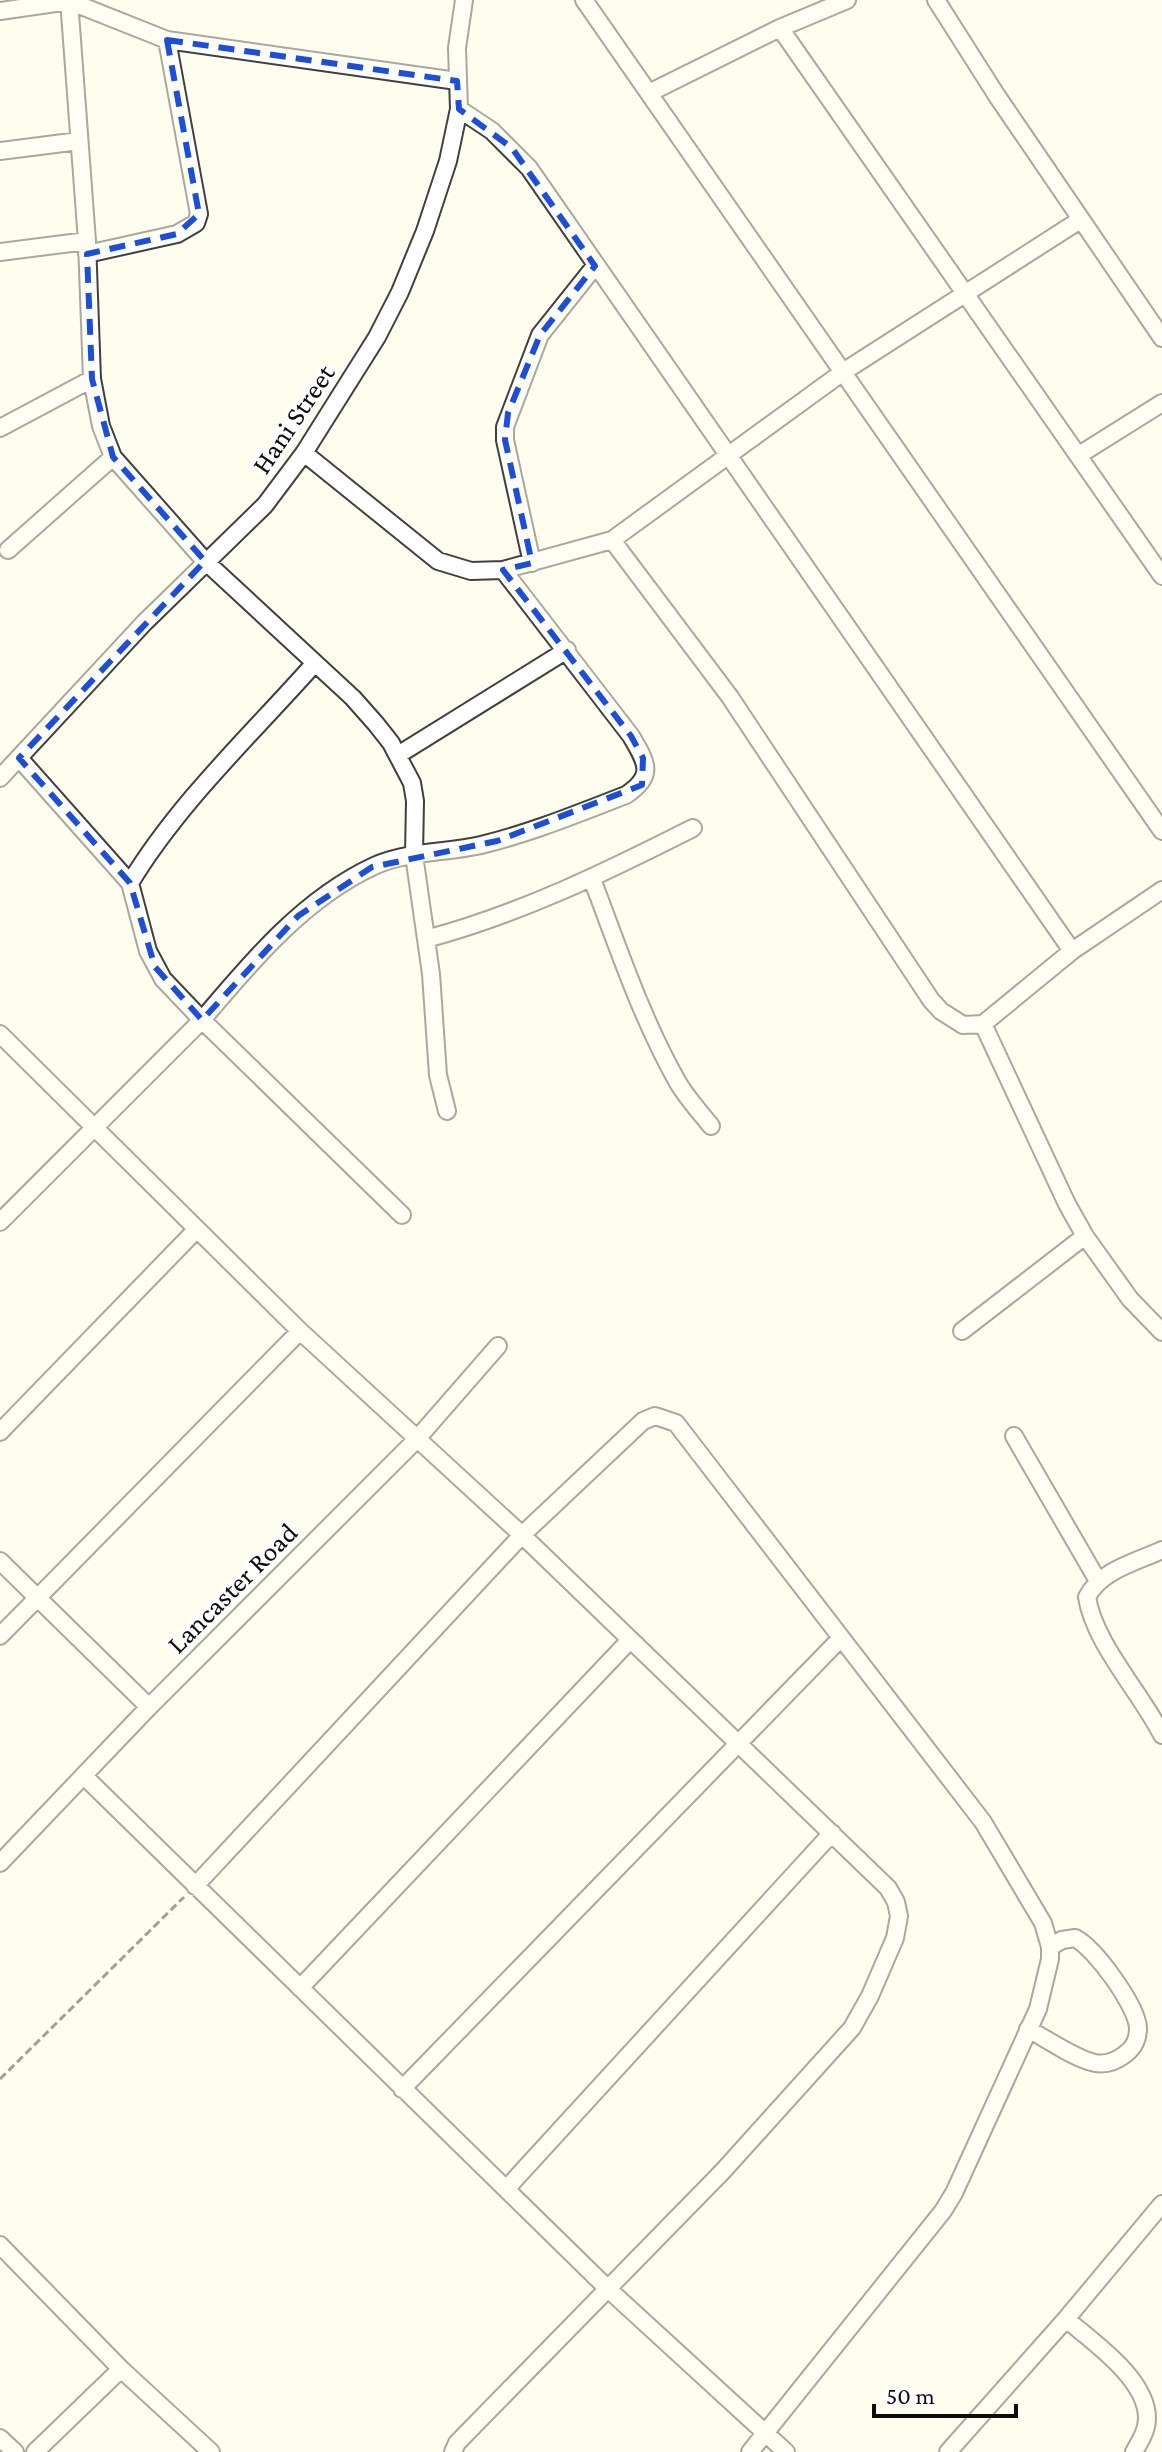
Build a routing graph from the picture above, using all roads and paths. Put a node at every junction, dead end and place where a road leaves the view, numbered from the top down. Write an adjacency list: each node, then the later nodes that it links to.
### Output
1 (69, 0): 6 (street); 8 (street); 12 (street)
2 (464, 0): 9 (street, Hani Street)
3 (584, 0): 10 (street)
4 (847, 0): 7 (street)
5 (936, 0): 14 (street)
6 (0, 11)
7 (780, 28): 10 (street); 18 (street)
8 (167, 40): 9 (street); 15 (street)
9 (457, 81): 11 (street, Hani Street)
10 (649, 93): 20 (street)
11 (459, 109): 17 (street); 24 (street, Hani Street)
12 (79, 141): 13 (street); 15 (street)
13 (0, 151)
14 (1080, 220): 18 (street); 19 (street)
15 (87, 248): 16 (street); 21 (street)
16 (0, 252)
17 (595, 266): 25 (street); 31 (street)
18 (963, 293): 20 (street); 26 (street)
19 (1162, 338)
20 (843, 372): 25 (street); 40 (street)
21 (92, 379): 23 (street); 27 (street)
22 (1162, 403): 26 (street)
23 (0, 428)
24 (304, 453): 30 (street, Hani Street); 32 (street)
25 (729, 455): 28 (street); 46 (street)
26 (1079, 455): 33 (street)
27 (113, 457): 29 (street); 30 (street)
28 (612, 540): 31 (street); 48 (street)
29 (8, 550)
30 (205, 561): 35 (street); 37 (street, Hani Street)
31 (532, 563): 32 (street)
32 (503, 570): 34 (street)
33 (1162, 576)
34 (567, 650): 36 (street); 41 (street)
35 (314, 664): 36 (street); 43 (street)
36 (398, 755): 41 (street)
37 (19, 758): 38 (street, Hani Street); 43 (street)
38 (0, 778)
39 (693, 828): 42 (street)
40 (1162, 831)
41 (414, 855): 45 (street); 47 (street)
42 (592, 879): 45 (street); 52 (street)
43 (130, 883): 47 (street)
44 (1162, 890): 46 (street)
45 (426, 939): 50 (street)
46 (1072, 951): 48 (street)
47 (202, 1020): 51 (street); 53 (street)
48 (983, 1024): 56 (street)
49 (0, 1034): 51 (street)
50 (447, 1111)
51 (94, 1126): 54 (street); 55 (street)
52 (711, 1126)
53 (402, 1215)
54 (0, 1222)
55 (196, 1230): 57 (street); 61 (street)
56 (1085, 1236): 58 (street); 59 (street)
57 (300, 1331): 63 (street); 68 (street)
58 (962, 1331)
59 (1162, 1332)
60 (498, 1346): 63 (street, Lancaster Road)
61 (0, 1432)
62 (1014, 1436): 67 (street)
63 (416, 1440): 64 (street); 72 (street, Lancaster Road)
64 (522, 1535): 70 (street); 71 (street); 78 (street)
65 (1160, 1556): 67 (street)
66 (0, 1561): 68 (street)
67 (1098, 1581): 73 (street)
68 (37, 1598): 69 (street); 72 (street)
69 (0, 1636)
70 (841, 1638): 74 (street); 79 (street)
71 (630, 1640): 74 (street); 80 (street)
72 (149, 1707): 75 (street, Lancaster Road)
73 (1162, 1735)
74 (739, 1742): 76 (street); 83 (street)
75 (84, 1776): 77 (street, Lancaster Road); 78 (street)
76 (832, 1833): 84 (street); 87 (street)
77 (0, 1863)
78 (195, 1886): 80 (street); 82 (path)
79 (1050, 1947): 81 (street); 81 (street)
80 (300, 1988): 83 (street)
81 (1028, 2029): 90 (street)
82 (0, 2079)
83 (402, 2089): 84 (street)
84 (507, 2188): 87 (street)
85 (1162, 2204): 88 (street)
86 (0, 2245): 89 (street)
87 (607, 2288): 90 (street); 95 (street)
88 (1066, 2319): 98 (street); 99 (street)
89 (121, 2369): 93 (street); 94 (street)
90 (765, 2435): 96 (street); 97 (street)
91 (0, 2438): 92 (street)
92 (15, 2452)
93 (35, 2452)
94 (211, 2452)
95 (453, 2452)
96 (750, 2452)
97 (786, 2452)
98 (948, 2452)
99 (1134, 2452)

